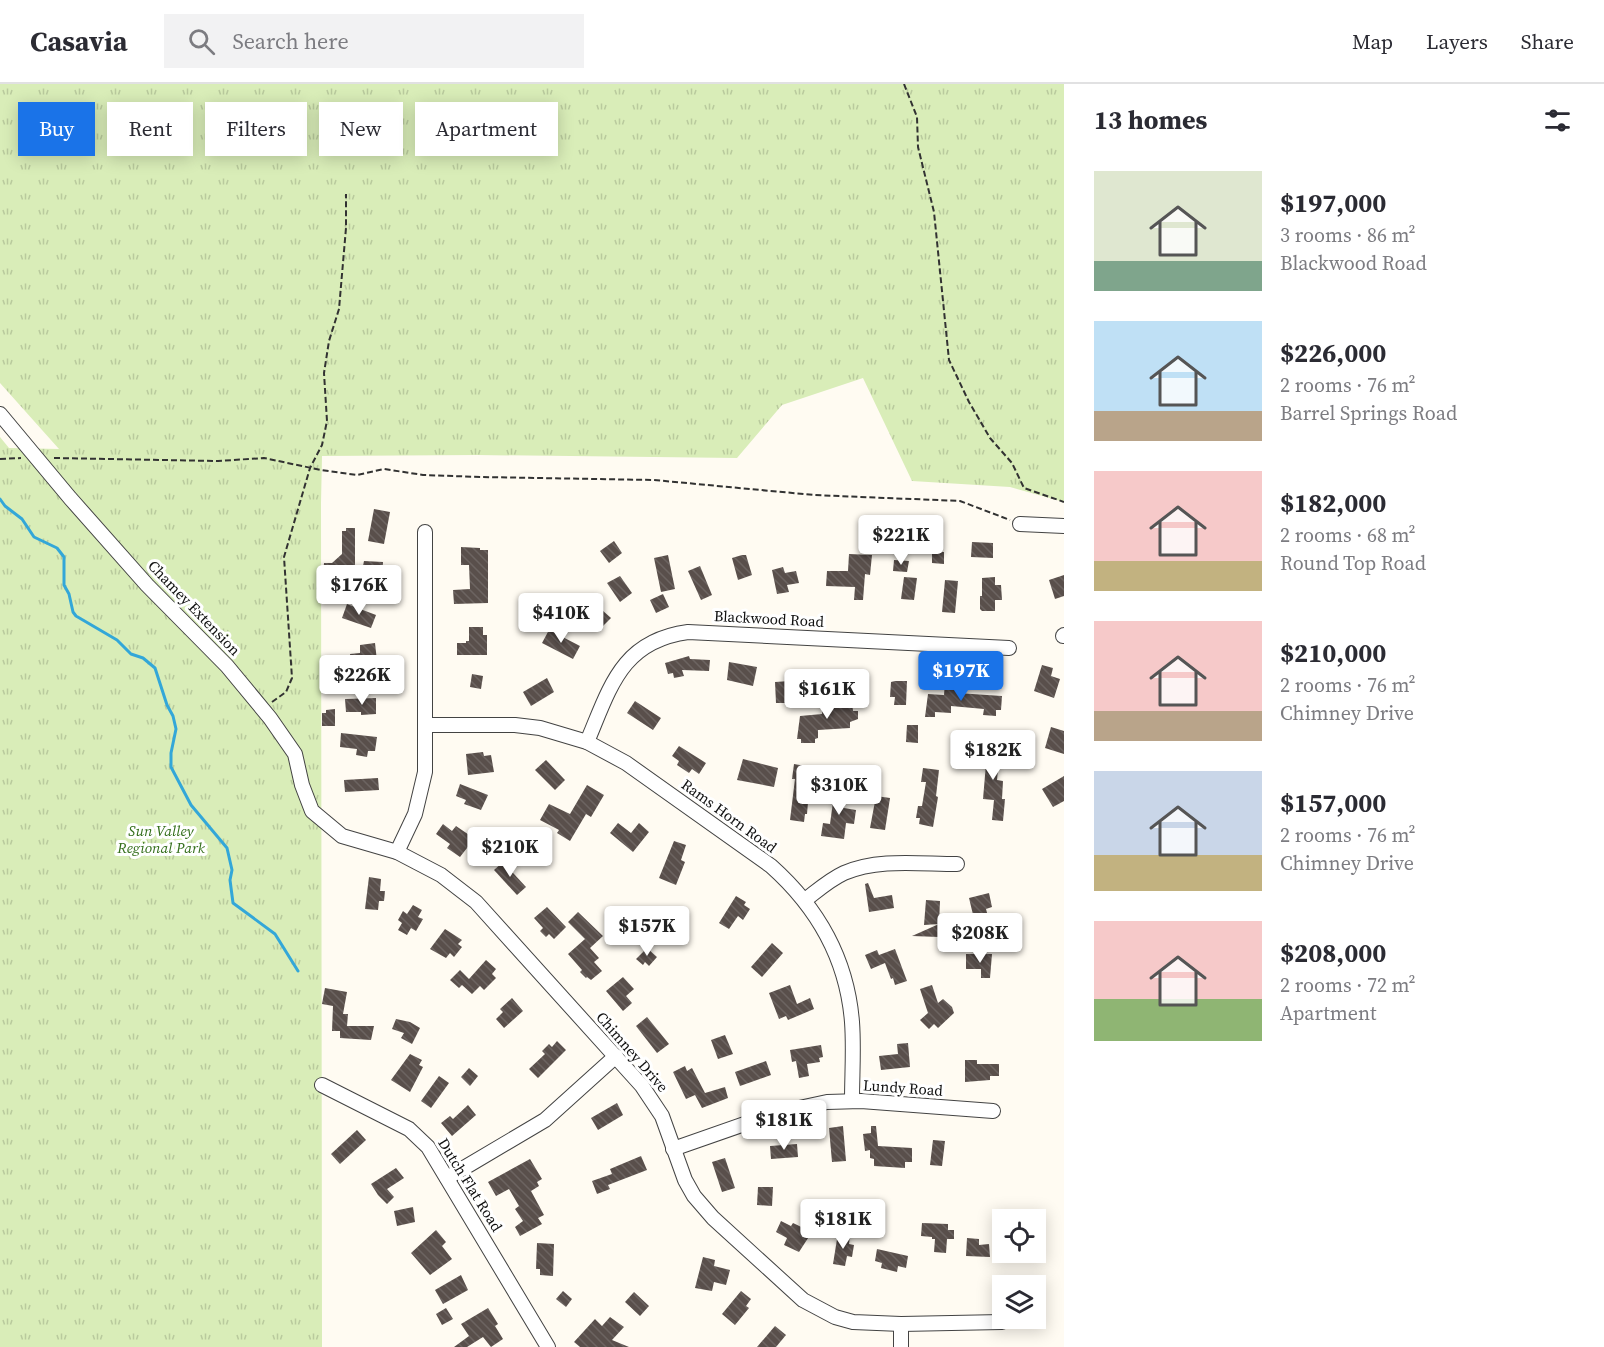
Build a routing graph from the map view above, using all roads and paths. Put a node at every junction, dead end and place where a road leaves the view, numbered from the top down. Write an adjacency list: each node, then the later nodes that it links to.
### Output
1 (904, 84): 7 (path)
2 (346, 194): 6 (path)
3 (0, 414): 4 (street, Chamey Extension)
4 (36, 458): 5 (path); 6 (path); 12 (street, Chamey Extension)
5 (0, 459)
6 (310, 468): 8 (path); 12 (path)
7 (1064, 502)
8 (1020, 524): 9 (street)
9 (1064, 526)
10 (425, 532): 13 (street)
11 (1009, 648): 14 (street, Blackwood Road)
12 (262, 709): 15 (street, Chamey Extension)
13 (425, 725): 14 (street, Rams Horn Road); 16 (street)
14 (587, 742): 18 (street, Rams Horn Road)
15 (342, 836): 16 (street, Chimney Drive)
16 (397, 852): 19 (street, Chimney Drive)
17 (957, 864): 18 (street)
18 (805, 900): 21 (street, Rams Horn Road)
19 (616, 1056): 23 (street, Chimney Drive); 24 (street)
20 (322, 1085): 24 (street, Dutch Flat Road)
21 (852, 1101): 22 (street, Lundy Road); 23 (street, Lundy Road)
22 (993, 1112)
23 (674, 1149): 26 (street, Chimney Drive)
24 (447, 1178): 27 (street, Dutch Flat Road)
25 (992, 1322): 26 (street, Chimney Drive)
26 (901, 1324): 28 (street)
27 (548, 1347)
28 (901, 1347)

